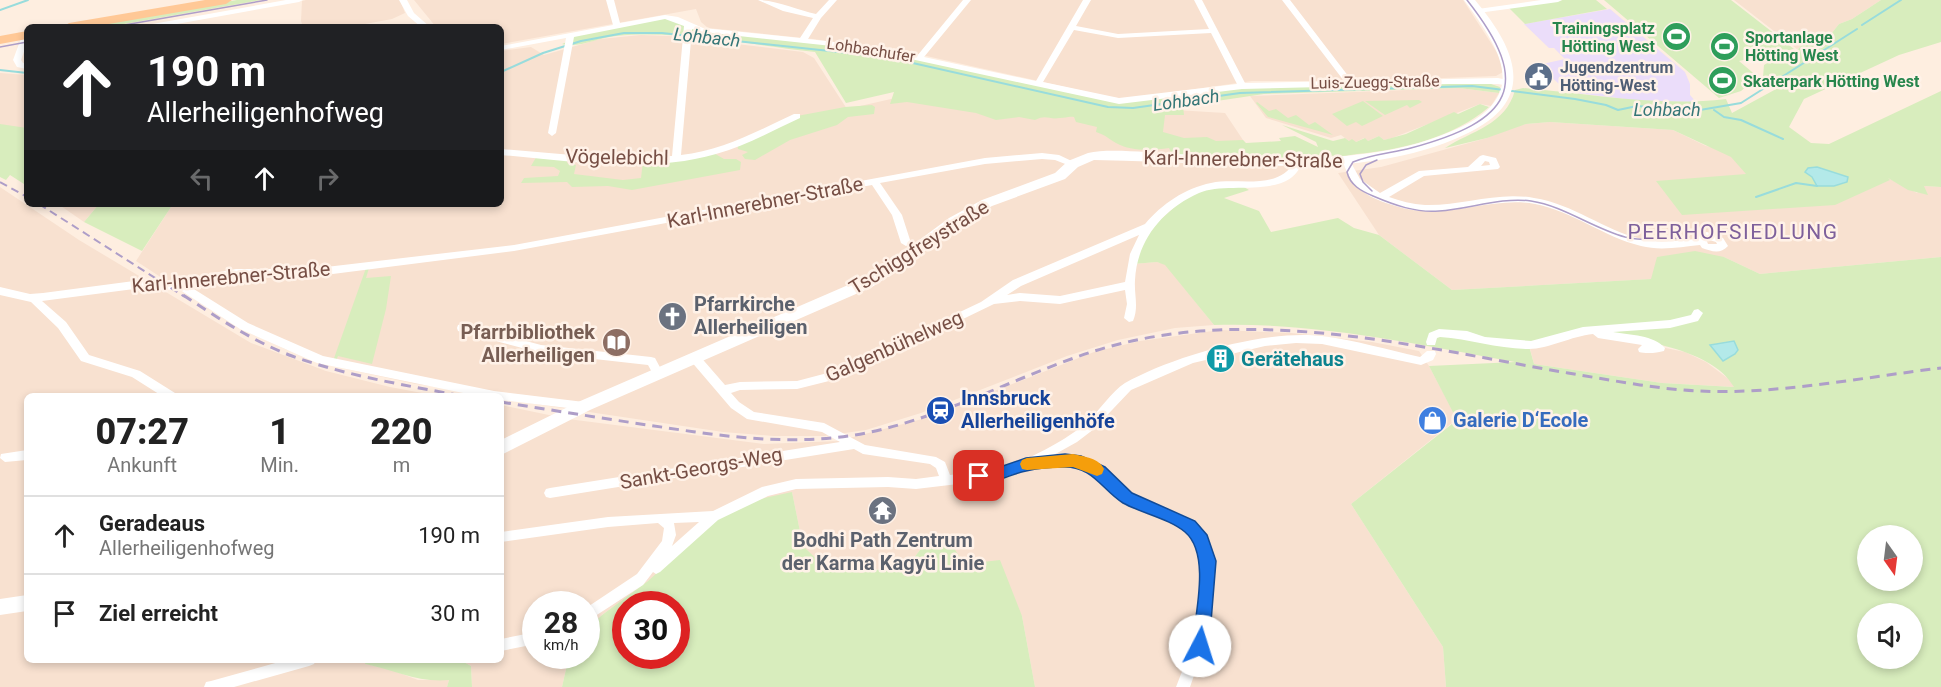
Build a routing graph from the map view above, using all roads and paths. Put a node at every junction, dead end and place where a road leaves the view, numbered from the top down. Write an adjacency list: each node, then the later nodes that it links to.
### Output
1 (226, 0): 15 (main road)
2 (299, 0): 16 (street)
3 (403, 0): 17 (street)
4 (610, 0): 18 (street)
5 (762, 0): 14 (street)
6 (833, 0): 14 (street)
7 (967, 0): 28 (street)
8 (1087, 0): 19 (street)
9 (1198, 0): 20 (street)
10 (1286, 0): 30 (street)
11 (1469, 0): 13 (street)
12 (1558, 0): 13 (street)
13 (1478, 11): 33 (street)
14 (818, 17): 24 (street)
15 (86, 24)
16 (164, 24)
17 (423, 24)
18 (617, 26): 21 (street, Lohbachufer); 26 (street, Lohbachufer)
19 (1071, 27): 20 (street); 31 (street)
20 (1214, 31): 32 (street)
21 (686, 32): 24 (street, Lohbachufer); 37 (street)
22 (24, 35): 23 (main road)
23 (0, 40)
24 (803, 40): 28 (street, Lohbachufer)
25 (24, 41): 29 (street)
26 (569, 41): 27 (street, Lohbachufer); 35 (street)
27 (504, 48)
28 (919, 58): 31 (street, Lohbachufer)
29 (24, 65)
30 (1349, 82): 32 (street, Luis-Zuegg-Straße); 33 (street, Luis-Zuegg-Straße)
31 (1038, 84): 32 (street, Lohbachufer)
32 (1242, 86)
33 (1507, 89): 38 (street, Karl-Innerebner-Straße)
34 (797, 116): 37 (street, Vögelebichl)
35 (552, 133)
36 (504, 152): 37 (street, Vögelebichl)
37 (676, 159)
38 (1346, 161): 39 (street, Karl-Innerebner-Straße); 43 (street)
39 (1298, 162): 40 (street, Karl-Innerebner-Straße); 44 (street)
40 (1073, 164): 42 (street, Karl-Innerebner-Straße); 57 (street, Tschiggfreystraße)
41 (1470, 170): 43 (street)
42 (874, 181): 46 (street); 47 (street, Karl-Innerebner-Straße)
43 (1381, 197): 45 (street)
44 (1148, 227): 48 (street); 51 (street, Galgenbühelweg)
45 (1701, 242)
46 (906, 243)
47 (179, 284): 50 (street, Karl-Innerebner-Straße); 61 (street)
48 (1130, 285): 51 (street, Galgenbühelweg); 53 (street)
49 (0, 291): 50 (street, Karl-Innerebner-Straße)
50 (33, 298): 60 (street)
51 (991, 301): 59 (street, Galgenbühelweg)
52 (1698, 313): 55 (street)
53 (1129, 318)
54 (462, 328): 58 (street)
55 (1583, 331): 56 (street); 68 (street)
56 (1643, 349)
57 (694, 357): 58 (street, Tschiggfreystraße); 59 (street, Sankt-Georgs-Weg)
58 (658, 373): 63 (street, Tschiggfreystraße)
59 (724, 390): 64 (street, Sankt-Georgs-Weg)
60 (166, 393)
61 (484, 393)
62 (504, 396): 63 (street)
63 (584, 406): 65 (street, Tschiggfreystraße)
64 (853, 445): 69 (street, Sankt-Georgs-Weg); 71 (street, Sankt-Georgs-Weg)
65 (504, 446)
66 (24, 455): 67 (street)
67 (6, 456)
68 (1026, 464): 69 (street); 70 (street); 83 (street)
69 (944, 475): 70 (street)
70 (888, 482): 72 (street)
71 (550, 493)
72 (714, 516): 73 (street); 75 (street)
73 (660, 518): 74 (street); 75 (street)
74 (504, 537)
75 (639, 581): 78 (street)
76 (24, 603): 77 (street)
77 (0, 607)
78 (600, 607)
79 (522, 641): 80 (street)
80 (504, 644)
81 (298, 663): 82 (street)
82 (211, 687)
83 (1183, 687)

